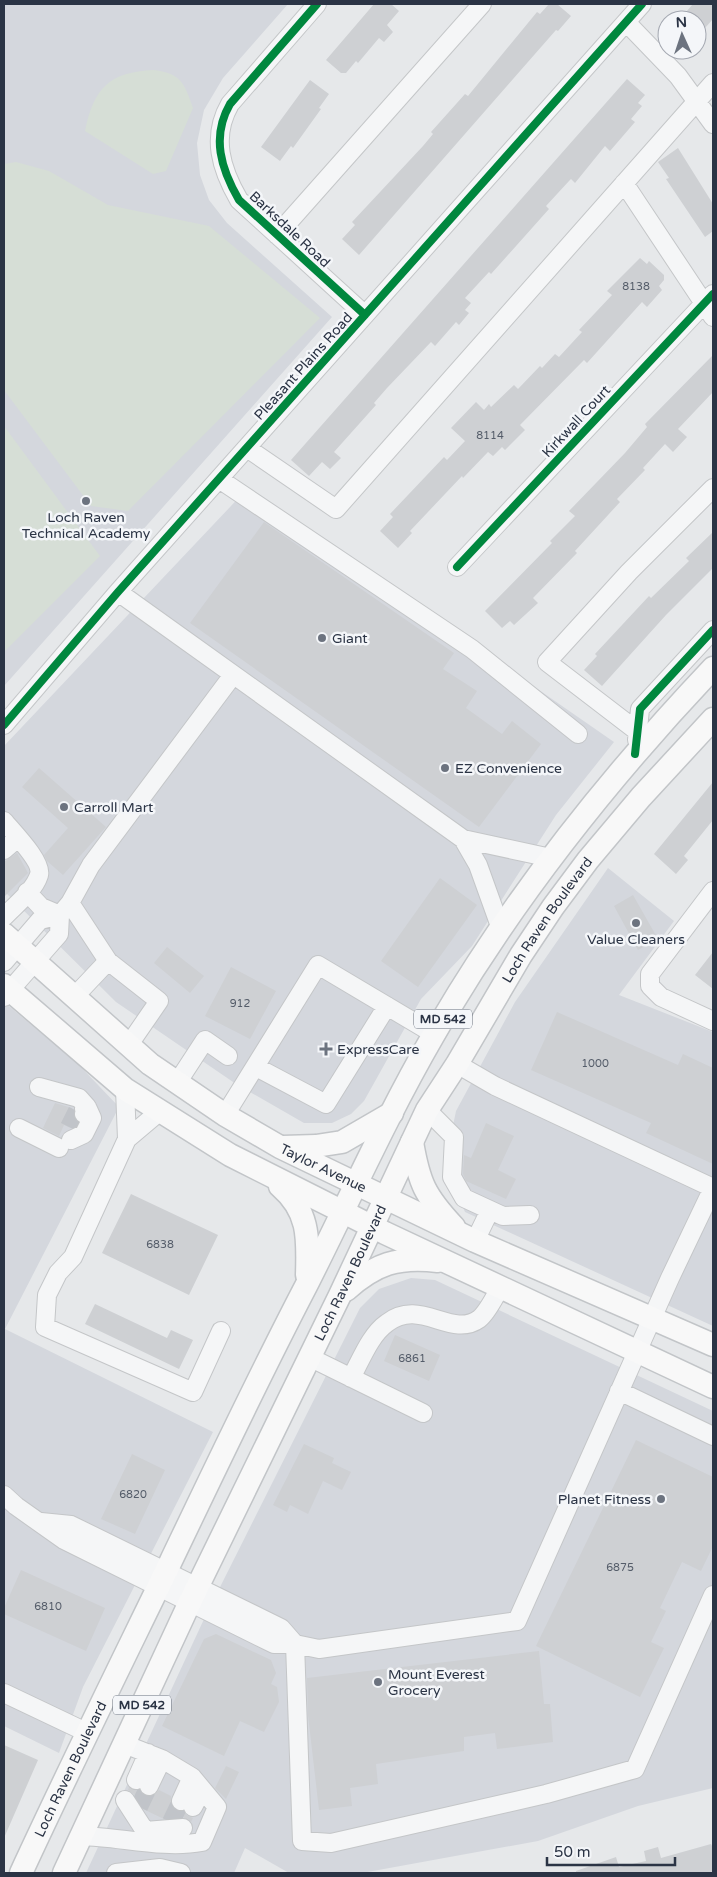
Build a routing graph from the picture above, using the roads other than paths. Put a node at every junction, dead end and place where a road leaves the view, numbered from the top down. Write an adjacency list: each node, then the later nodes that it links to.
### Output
1 (318, 4): 9 (street, Barksdale Road)
2 (482, 4): 9 (street)
3 (642, 4): 4 (street, Pleasant Plains Road)
4 (626, 22): 6 (street); 11 (street, Pleasant Plains Road)
5 (713, 83): 6 (street)
6 (698, 101): 7 (street); 8 (street)
7 (713, 124)
8 (624, 183): 10 (street); 12 (street)
9 (277, 235): 11 (street, Barksdale Road)
10 (710, 305): 15 (street, Kirkwall Court)
11 (365, 315): 12 (street, Pleasant Plains Road)
12 (247, 448): 13 (street, Pleasant Plains Road)
13 (219, 479): 16 (street, Pleasant Plains Road); 23 (street)
14 (713, 488): 22 (street)
15 (457, 567)
16 (118, 592): 19 (street); 21 (street, Pleasant Plains Road)
17 (713, 630): 22 (street)
18 (713, 668): 24 (main road, Loch Raven Boulevard / MD 542)
19 (233, 675): 27 (street); 33 (street)
20 (713, 719): 45 (main road, Loch Raven Boulevard / MD 542)
21 (4, 725)
22 (638, 731): 24 (street)
23 (578, 734)
24 (635, 754): 29 (main road, Loch Raven Boulevard / MD 542)
25 (4, 821): 26 (street)
26 (18, 838): 28 (street); 31 (street)
27 (463, 839): 29 (street); 34 (street)
28 (4, 850)
29 (550, 858): 34 (main road, Loch Raven Boulevard / MD 542)
30 (713, 891): 41 (street)
31 (27, 892): 32 (street); 33 (street)
32 (6, 909)
33 (65, 909): 35 (street); 36 (street); 37 (street)
34 (501, 929): 42 (main road, Loch Raven Boulevard / MD 542)
35 (8, 947): 37 (main road, Taylor Avenue)
36 (108, 961): 39 (street); 43 (street)
37 (35, 962): 38 (street); 39 (main road, Taylor Avenue)
38 (6, 991): 49 (main road)
39 (74, 997): 43 (main road, Taylor Avenue)
40 (387, 1006): 42 (street); 46 (street); 46 (street)
41 (713, 1021)
42 (434, 1034): 52 (main road, Loch Raven Boulevard / MD 542)
43 (128, 1046): 47 (main road, Taylor Avenue)
44 (228, 1056): 47 (street)
45 (458, 1064): 50 (main road, Loch Raven Boulevard / MD 542); 60 (street)
46 (256, 1066): 53 (street)
47 (178, 1083): 53 (main road, Taylor Avenue)
48 (39, 1087): 54 (street)
49 (125, 1089): 51 (main road); 55 (street)
50 (427, 1110): 56 (main road, Loch Raven Boulevard / MD 542); 62 (street)
51 (159, 1112): 55 (street); 58 (main road)
52 (392, 1113): 57 (main road); 59 (main road, Loch Raven Boulevard / MD 542)
53 (225, 1115): 57 (main road, Taylor Avenue)
54 (19, 1128)
55 (127, 1138): 72 (street)
56 (412, 1142): 61 (main road, Loch Raven Boulevard / MD 542); 66 (main road)
57 (280, 1147): 59 (main road, Taylor Avenue)
58 (270, 1176): 63 (main road); 68 (main road)
59 (356, 1185): 61 (main road, Taylor Avenue); 63 (main road, Loch Raven Boulevard / MD 542)
60 (713, 1188): 71 (street)
61 (385, 1198): 65 (main road, Loch Raven Boulevard / MD 542); 66 (main road, Taylor Avenue)
62 (490, 1210): 64 (street); 66 (street)
63 (342, 1212): 65 (main road); 68 (main road, Loch Raven Boulevard / MD 542)
64 (530, 1215)
65 (372, 1227): 67 (main road); 70 (main road, Loch Raven Boulevard / MD 542)
66 (468, 1238): 71 (main road, Taylor Avenue)
67 (460, 1268): 69 (main road); 70 (main road)
68 (307, 1283): 82 (main road, Loch Raven Boulevard / MD 542)
69 (501, 1286): 74 (main road); 76 (street)
70 (340, 1296): 75 (main road, Loch Raven Boulevard / MD 542)
71 (654, 1318): 73 (main road, Taylor Avenue); 74 (street)
72 (221, 1331)
73 (713, 1344)
74 (637, 1351): 77 (main road); 78 (street)
75 (309, 1357): 76 (street); 83 (main road, Loch Raven Boulevard / MD 542)
76 (351, 1378): 79 (street)
77 (713, 1387)
78 (619, 1391): 80 (street); 85 (street)
79 (423, 1413)
80 (713, 1436)
81 (4, 1495): 82 (street)
82 (162, 1578): 83 (street); 87 (main road, Loch Raven Boulevard / MD 542)
83 (194, 1594): 85 (street); 88 (main road, Loch Raven Boulevard / MD 542)
84 (713, 1596): 85 (street)
85 (295, 1644)
86 (4, 1693): 87 (street)
87 (86, 1732): 94 (main road, Loch Raven Boulevard / MD 542)
88 (124, 1744): 89 (street); 97 (main road, Loch Raven Boulevard / MD 542)
89 (155, 1756): 90 (street); 91 (street)
90 (143, 1783)
91 (197, 1784): 93 (street); 96 (street)
92 (132, 1803): 96 (street)
93 (187, 1804)
94 (51, 1807): 98 (main road); 99 (main road, Loch Raven Boulevard / MD 542)
95 (177, 1825): 96 (street)
96 (142, 1835): 97 (street)
97 (81, 1836): 100 (main road, Loch Raven Boulevard / MD 542)
98 (12, 1873)
99 (21, 1873)
100 (64, 1873)
101 (116, 1873): 102 (street)
102 (182, 1873)

